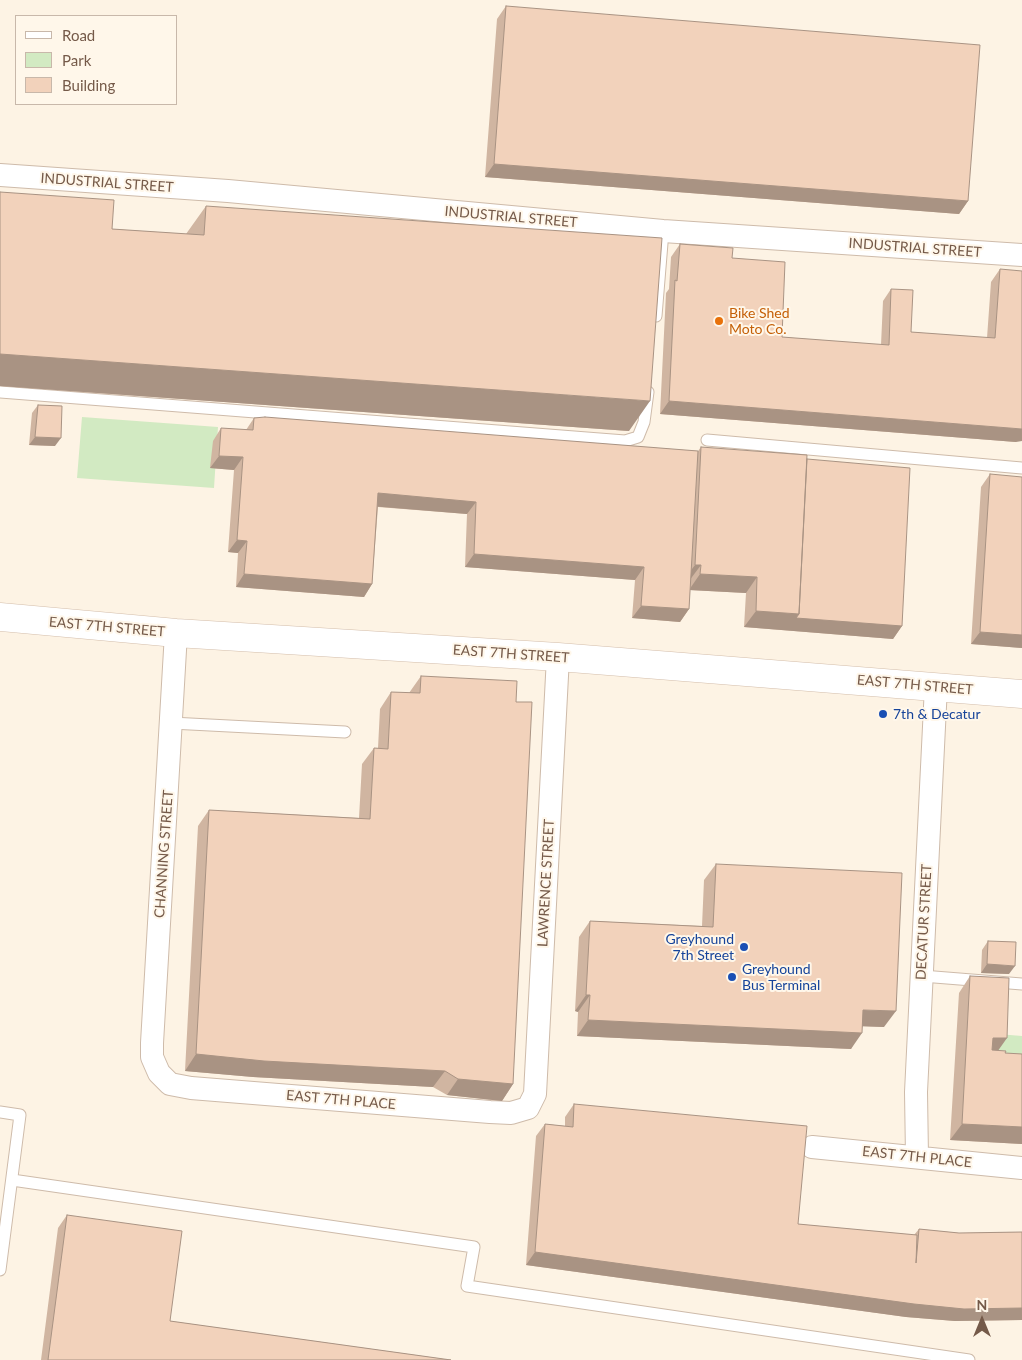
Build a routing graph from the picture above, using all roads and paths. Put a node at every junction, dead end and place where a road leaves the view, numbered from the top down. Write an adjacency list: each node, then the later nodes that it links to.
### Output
1 (0, 175): 2 (street, INDUSTRIAL STREET)
2 (663, 231): 3 (street, INDUSTRIAL STREET); 4 (lane)
3 (1022, 255)
4 (654, 328)
5 (648, 384): 6 (lane)
6 (0, 392)
7 (707, 440): 8 (lane)
8 (1022, 468)
9 (0, 617): 10 (main road, EAST 7TH STREET)
10 (176, 633): 11 (main road, EAST 7TH STREET); 14 (street, CHANNING STREET)
11 (558, 657): 12 (main road, EAST 7TH STREET); 19 (street, LAWRENCE STREET)
12 (936, 686): 13 (main road, EAST 7TH STREET); 16 (street, DECATUR STREET)
13 (1022, 694)
14 (171, 723): 15 (lane); 18 (street, CHANNING STREET)
15 (346, 732)
16 (922, 976): 17 (lane); 22 (street, DECATUR STREET)
17 (1022, 984)
18 (159, 1073): 19 (street, EAST 7TH PLACE)
19 (528, 1108)
20 (0, 1112): 24 (lane)
21 (812, 1147): 22 (street, EAST 7TH PLACE)
22 (917, 1157): 23 (street, EAST 7TH PLACE)
23 (1022, 1168)
24 (12, 1180): 25 (lane); 26 (lane)
25 (0, 1270)
26 (969, 1360)

